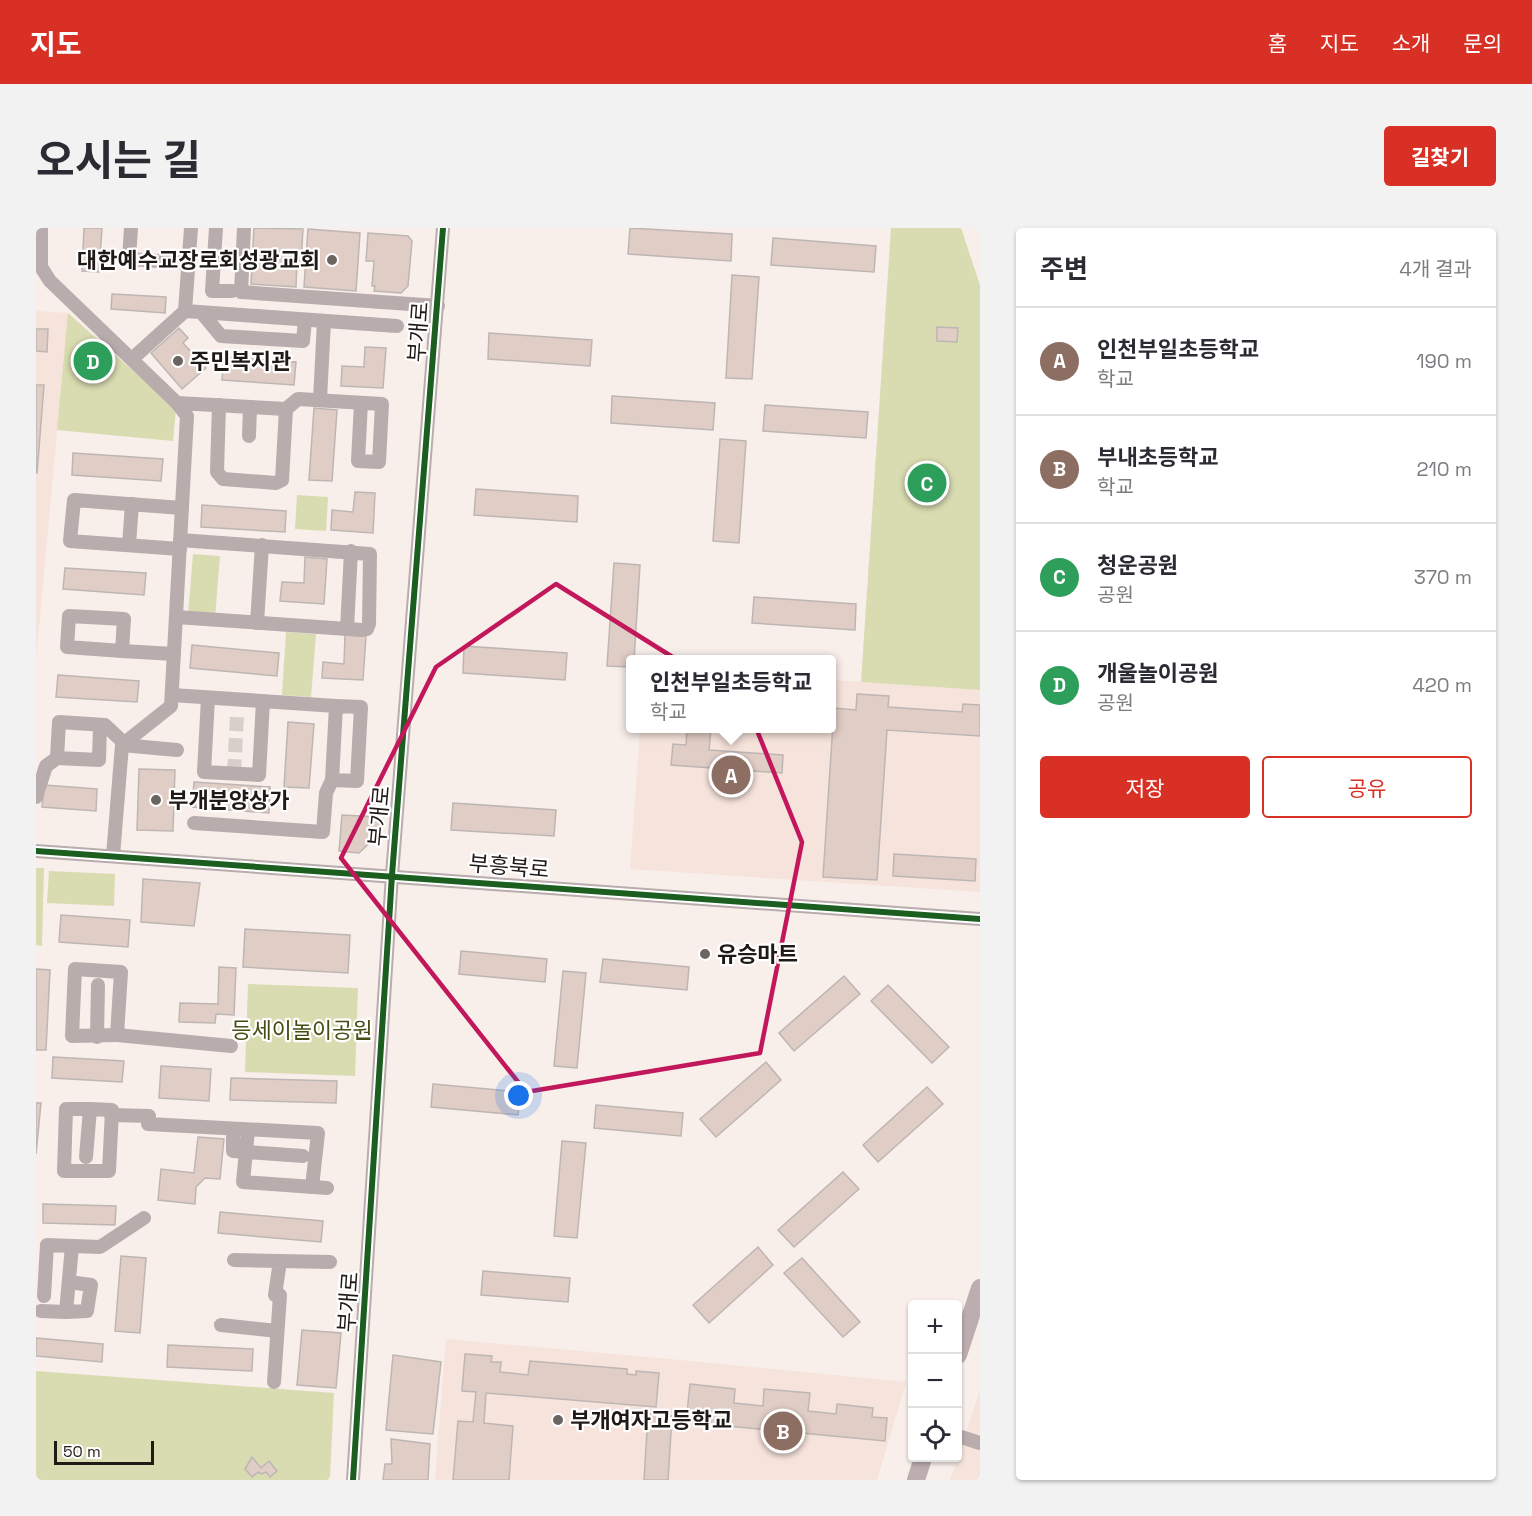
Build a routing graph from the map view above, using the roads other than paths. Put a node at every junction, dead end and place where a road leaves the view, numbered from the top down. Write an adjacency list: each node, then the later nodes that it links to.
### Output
1 (41, 228): 15 (street)
2 (131, 228): 7 (street)
3 (190, 228): 7 (street)
4 (216, 228): 8 (street)
5 (244, 228): 8 (street)
6 (443, 228): 9 (street, 부개로)
7 (188, 263): 10 (street)
8 (236, 292): 9 (street, 부개로)
9 (438, 306): 47 (street, 부개로)
10 (185, 311): 11 (street); 15 (street)
11 (202, 313): 12 (street); 12 (street)
12 (304, 320): 13 (street)
13 (324, 321): 14 (street); 16 (street)
14 (397, 326)
15 (132, 359): 17 (street)
16 (320, 400): 18 (street); 21 (street)
17 (177, 403): 19 (street); 24 (street)
18 (361, 404)
19 (219, 405): 20 (street); 21 (street)
20 (250, 407): 21 (street); 22 (street)
21 (285, 409)
22 (249, 436)
23 (132, 504): 24 (street); 26 (street); 26 (street)
24 (182, 508): 25 (street)
25 (180, 544): 26 (street); 27 (street); 29 (street)
26 (129, 545)
27 (262, 545): 28 (street); 30 (street)
28 (351, 551): 31 (street); 31 (street)
29 (176, 617): 30 (street); 33 (street)
30 (257, 623): 31 (street)
31 (347, 629)
32 (122, 651): 32 (street); 33 (street)
33 (174, 654): 34 (street)
34 (172, 695): 35 (street); 39 (street)
35 (208, 698): 36 (street); 36 (street)
36 (263, 701): 37 (street)
37 (336, 706): 42 (street); 42 (street)
38 (100, 725): 39 (street); 41 (street); 41 (street)
39 (123, 744): 40 (street); 46 (street)
40 (177, 750)
41 (57, 758): 43 (street)
42 (332, 780): 44 (street)
43 (36, 797)
44 (194, 823)
45 (36, 851): 46 (street, 부흥북로)
46 (113, 856): 47 (street, 부흥북로)
47 (393, 875): 48 (street, 부흥북로); 79 (street, 부개로)
48 (980, 919)
49 (98, 985): 51 (street)
50 (117, 1035): 51 (street); 51 (street); 52 (street)
51 (97, 1037)
52 (231, 1046)
53 (90, 1109): 54 (street); 54 (street); 59 (street)
54 (111, 1115): 55 (street)
55 (248, 1130): 57 (street); 60 (street)
56 (233, 1137): 57 (street)
57 (246, 1152): 58 (street); 60 (street)
58 (303, 1156)
59 (86, 1157)
60 (312, 1187): 61 (street)
61 (327, 1188)
62 (144, 1218): 63 (street)
63 (72, 1246): 67 (street); 69 (street)
64 (234, 1260): 65 (street)
65 (280, 1261): 66 (street); 73 (street)
66 (330, 1262)
67 (69, 1282): 71 (street); 71 (street)
68 (980, 1288): 74 (main road)
69 (44, 1296)
70 (41, 1311): 71 (street)
71 (66, 1312)
72 (221, 1325): 73 (street)
73 (277, 1331): 75 (street)
74 (957, 1354)
75 (274, 1382)
76 (962, 1438): 77 (street)
77 (980, 1443)
78 (922, 1462): 80 (main road)
79 (352, 1480)
80 (916, 1480)

